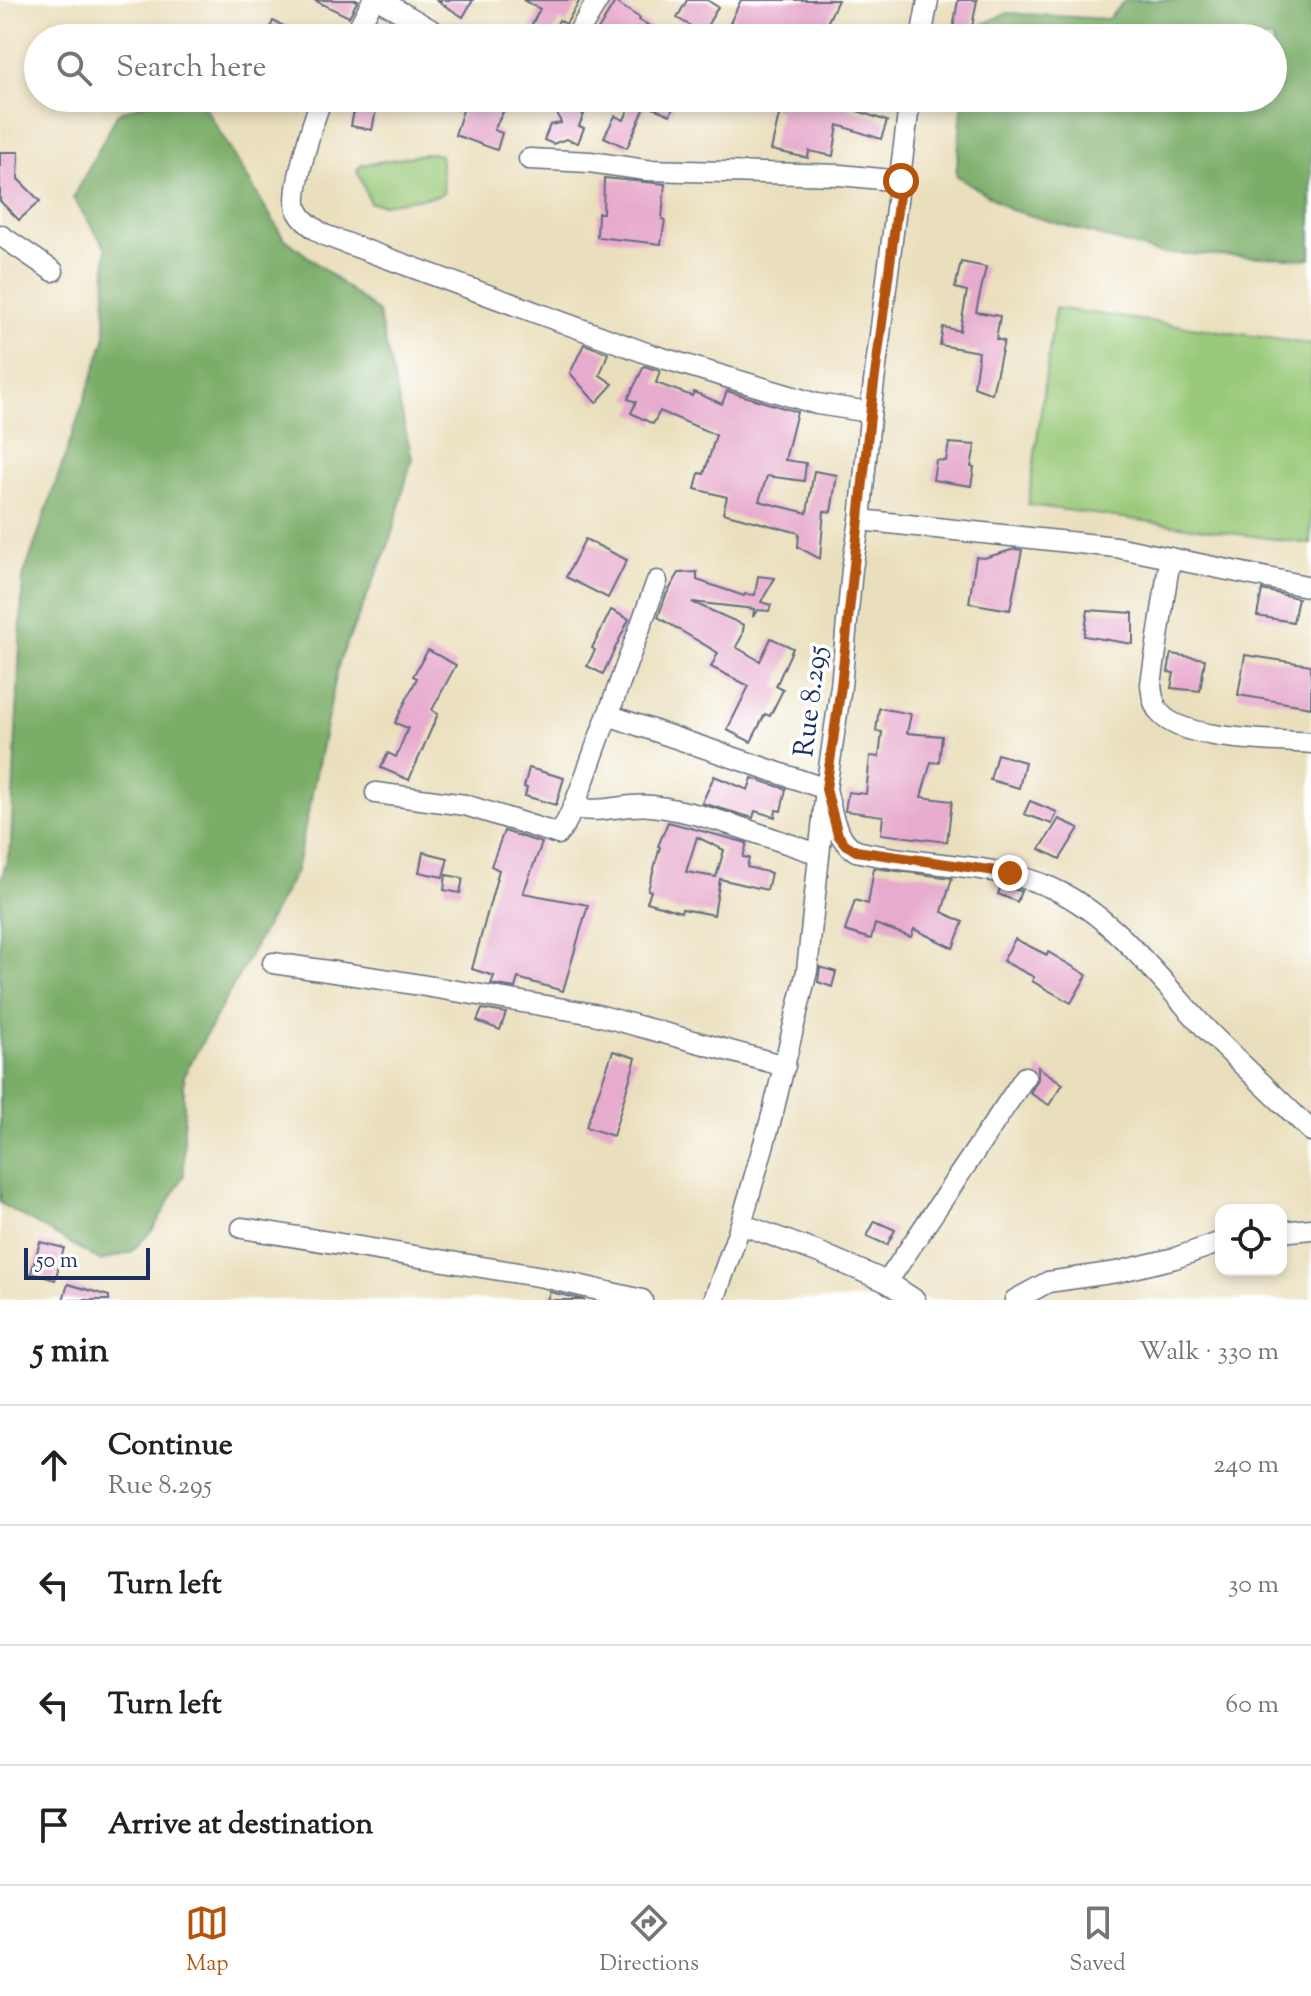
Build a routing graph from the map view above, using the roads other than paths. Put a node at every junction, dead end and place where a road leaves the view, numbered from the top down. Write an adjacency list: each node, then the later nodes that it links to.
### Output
1 (373, 0): 5 (street)
2 (380, 0): 6 (street)
3 (598, 0): 7 (street)
4 (928, 0): 8 (street)
5 (360, 24)
6 (421, 24)
7 (583, 24)
8 (924, 24)
9 (317, 112): 15 (street)
10 (908, 112): 12 (street, Rue 8.295)
11 (529, 159): 12 (street)
12 (901, 181): 15 (street, Rue 8.295)
13 (0, 235): 14 (street)
14 (53, 271)
15 (870, 412): 16 (street, Rue 8.295)
16 (860, 520): 17 (street); 22 (street, Rue 8.295)
17 (1170, 558): 19 (street); 21 (street)
18 (657, 581): 20 (street)
19 (1311, 587)
20 (608, 715): 22 (street); 24 (street)
21 (1311, 743)
22 (826, 789): 25 (street, Rue 8.295); 29 (street)
23 (376, 793): 24 (street)
24 (573, 808): 25 (street)
25 (819, 854): 27 (street, Rue 8.295)
26 (273, 963): 27 (street)
27 (785, 1066): 30 (street, Rue 8.295)
28 (1025, 1077): 35 (street)
29 (1311, 1131)
30 (741, 1224): 35 (street); 37 (street, Rue 8.295)
31 (242, 1228): 36 (street)
32 (1311, 1229): 33 (street)
33 (1287, 1231)
34 (1215, 1244): 39 (street)
35 (887, 1282): 38 (street)
36 (642, 1300)
37 (714, 1300)
38 (915, 1300)
39 (1015, 1300)

